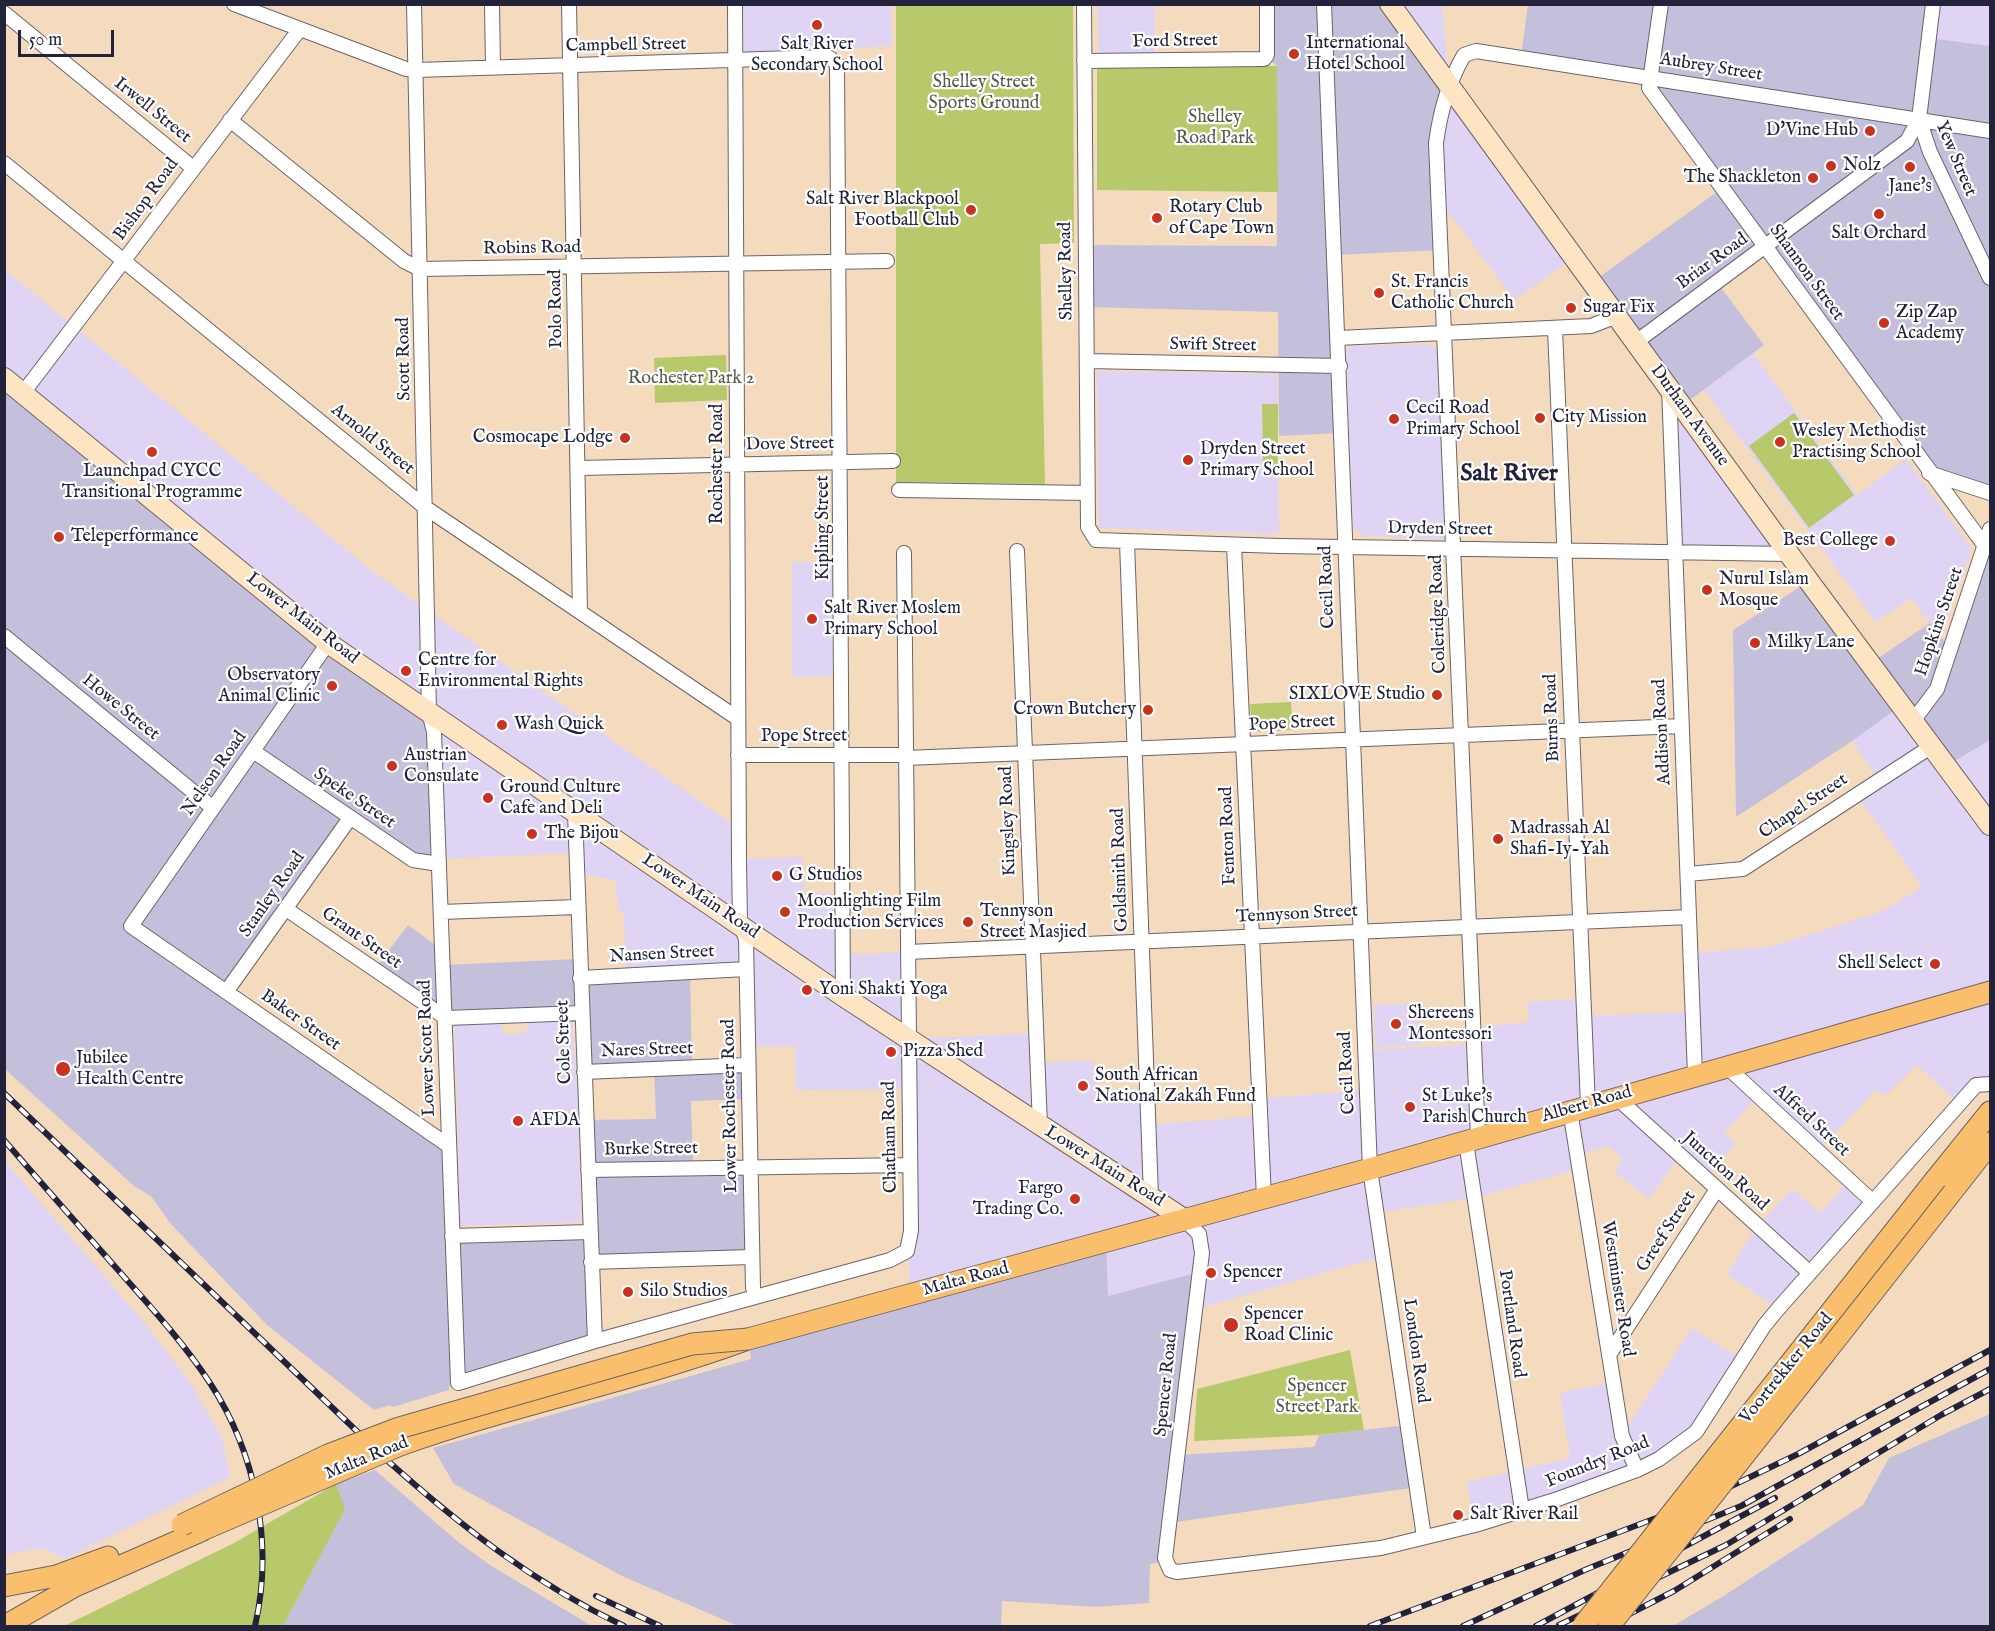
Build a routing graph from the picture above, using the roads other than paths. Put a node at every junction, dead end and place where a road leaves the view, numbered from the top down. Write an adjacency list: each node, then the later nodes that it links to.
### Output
1 (234, 4): 13 (street, Campbell Street)
2 (414, 4): 19 (street, Scott Road)
3 (492, 4): 18 (street)
4 (569, 4): 17 (street, Polo Road)
5 (735, 4): 16 (street, Rochester Road)
6 (1084, 4): 15 (street, Shelley Road)
7 (1267, 4): 15 (street, Ford Street)
8 (1324, 4): 38 (street, Cecil Road)
9 (1390, 4): 21 (street, Durham Avenue)
10 (1661, 4): 20 (street)
11 (1933, 4): 22 (street)
12 (4, 13): 26 (street, Irwell Street)
13 (300, 29): 19 (street, Campbell Street); 23 (street, Bishop Road)
14 (834, 60): 16 (street, Campbell Street); 29 (street, Kipling Street)
15 (1084, 61): 40 (street, Shelley Road)
16 (735, 62): 17 (street, Campbell Street); 31 (street, Rochester Road)
17 (570, 64): 18 (street, Campbell Street); 32 (street, Polo Road)
18 (494, 68): 19 (street, Campbell Street)
19 (417, 70): 33 (street, Scott Road)
20 (1649, 77): 21 (street, Aubrey Street); 22 (street, Aubrey Street); 27 (street, Shannon Street)
21 (1450, 90): 35 (street, Durham Avenue); 37 (street, Coleridge Road)
22 (1919, 119): 24 (street, Aubrey Street); 27 (street, Briar Road); 34 (street, Yew Street)
23 (230, 120): 26 (street, Bishop Road); 33 (street)
24 (1990, 130)
25 (4, 163): 28 (street, Arnold Street)
26 (193, 168): 28 (street, Bishop Road)
27 (1764, 247): 39 (street, Briar Road); 49 (street, Shannon Street)
28 (124, 261): 44 (street, Bishop Road); 53 (street, Arnold Street)
29 (840, 261): 30 (street, Robins Road); 31 (street, Robins Road); 46 (street, Kipling Street)
30 (887, 261)
31 (736, 262): 32 (street, Robins Road); 47 (street, Rochester Road)
32 (575, 266): 33 (street, Robins Road); 48 (street, Polo Road)
33 (420, 269): 53 (street, Scott Road)
34 (1990, 278)
35 (1617, 316): 36 (street); 39 (street, Durham Avenue)
36 (1555, 329): 37 (street); 61 (street, Burns Road)
37 (1445, 333): 38 (street); 60 (street, Coleridge Road)
38 (1338, 338): 41 (street, Cecil Road)
39 (1636, 342): 43 (street, Durham Avenue)
40 (1087, 361): 41 (street, Swift Street); 51 (street, Shelley Road)
41 (1340, 366): 58 (street, Cecil Road)
42 (4, 378): 44 (street, Lower Main Road)
43 (1669, 387): 63 (street, Addison Road); 65 (street, Durham Avenue)
44 (23, 393): 68 (street, Lower Main Road)
45 (893, 461): 46 (street, Dove Street)
46 (841, 462): 47 (street, Dove Street); 82 (street, Kipling Street)
47 (736, 464): 48 (street, Dove Street); 70 (street, Rochester Road)
48 (579, 468): 66 (street, Polo Road)
49 (1929, 473): 52 (street); 59 (street, Shannon Street)
50 (899, 490): 51 (street)
51 (1088, 493): 55 (street, Shelley Road)
52 (1990, 494)
53 (426, 508): 66 (street, Arnold Street); 69 (street, Scott Road)
54 (1990, 529): 59 (street, Hopkins Street)
55 (1091, 536): 56 (street, Dryden Street)
56 (1127, 542): 57 (street, Dryden Street); 78 (street, Goldsmith Road)
57 (1234, 545): 58 (street, Dryden Street); 76 (street, Fenton Road)
58 (1345, 546): 60 (street, Dryden Street); 75 (street, Cecil Road)
59 (1985, 546): 71 (street, Hopkins Street)
60 (1455, 549): 61 (street, Dryden Street); 74 (street, Coleridge Road)
61 (1565, 550): 63 (street, Dryden Street); 73 (street, Burns Road)
62 (1017, 551): 80 (street, Kingsley Road)
63 (1673, 551): 65 (street, Dryden Street); 72 (street, Addison Road)
64 (904, 553): 83 (street, Chatham Road)
65 (1789, 554): 71 (street, Durham Avenue)
66 (580, 612): 70 (street, Arnold Street)
67 (4, 636): 84 (street, Howe Street)
68 (328, 643): 69 (street, Lower Main Road); 79 (street, Nelson Road)
69 (429, 712): 85 (street, Lower Main Road); 88 (street, Lower Scott Road)
70 (737, 718): 81 (street, Rochester Road)
71 (1913, 721): 77 (street, Durham Avenue)
72 (1681, 726): 73 (street, Pope Street); 89 (street, Addison Road)
73 (1572, 730): 74 (street, Pope Street); 94 (street, Burns Road)
74 (1461, 735): 75 (street, Pope Street); 97 (street, Coleridge Road)
75 (1352, 738): 76 (street, Pope Street); 98 (street, Cecil Road)
76 (1244, 745): 78 (street, Pope Street); 99 (street, Fenton Road)
77 (1932, 746): 87 (street, Durham Avenue); 89 (street, Chapel Street)
78 (1134, 750): 80 (street, Pope Street); 100 (street, Goldsmith Road)
79 (253, 752): 84 (street, Nelson Road); 86 (street, Speke Street)
80 (1025, 754): 83 (street, Pope Street); 101 (street, Kingsley Road)
81 (738, 755): 82 (street, Pope Street); 95 (street, Rochester Road)
82 (843, 755): 83 (street, Pope Street); 107 (street, Kipling Street)
83 (906, 756): 102 (street, Chatham Road)
84 (213, 808): 96 (street, Nelson Road)
85 (575, 813): 90 (street, Cole Street); 95 (street, Lower Main Road)
86 (350, 818): 88 (street, Speke Street); 91 (street, Stanley Road)
87 (1990, 825)
88 (439, 864): 92 (street, Lower Scott Road)
89 (1688, 874): 93 (street, Addison Road)
90 (578, 907): 92 (street); 104 (street, Cole Street)
91 (286, 909): 105 (street, Stanley Road); 109 (street, Grant Street)
92 (441, 912): 109 (street, Lower Scott Road)
93 (1689, 917): 94 (street, Tennyson Street); 114 (street, Addison Road)
94 (1580, 921): 97 (street, Tennyson Street); 117 (street, Burns Road)
95 (741, 924): 103 (street, Lower Rochester Road); 107 (street, Lower Main Road)
96 (130, 926): 105 (street, Baker Street)
97 (1469, 926): 98 (street, Tennyson Street); 120 (street, Coleridge Road)
98 (1360, 930): 99 (street, Tennyson Street); 125 (street, Cecil Road)
99 (1251, 935): 100 (street, Tennyson Street); 129 (street, Fenton Road)
100 (1142, 941): 101 (street, Tennyson Street); 128 (street, Goldsmith Road)
101 (1032, 946): 102 (street, Tennyson Street); 119 (street, Kingsley Road)
102 (908, 952): 110 (street, Chatham Road)
103 (746, 969): 104 (street, Nansen Street); 111 (street, Lower Rochester Road)
104 (580, 978): 108 (street, Cole Street)
105 (226, 992): 122 (street, Baker Street)
106 (1990, 992): 112 (main road, Albert Road)
107 (843, 996): 110 (street, Lower Main Road)
108 (582, 1013): 109 (street); 113 (street, Cole Street)
109 (446, 1018): 122 (street, Lower Scott Road)
110 (908, 1039): 119 (street, Lower Main Road); 123 (street, Chatham Road)
111 (747, 1065): 113 (street, Nares Street); 124 (street, Lower Rochester Road)
112 (1726, 1066): 114 (main road, Albert Road); 130 (street, Alfred Street)
113 (584, 1072): 126 (street, Cole Street)
114 (1695, 1075): 116 (main road, Albert Road)
115 (1983, 1085): 130 (street, Foundry Road)
116 (1616, 1097): 117 (main road, Albert Road); 127 (street, Junction Road)
117 (1579, 1108): 120 (main road, Albert Road); 139 (street, Westminster Road)
118 (1990, 1112): 150 (main road, Voortrekker Road, bridge)
119 (1040, 1126): 128 (street, Lower Main Road)
120 (1472, 1140): 125 (main road, Albert Road); 142 (street, Portland Road)
121 (1990, 1143): 151 (main road, Voortrekker Road, bridge)
122 (449, 1146): 133 (street, Lower Scott Road)
123 (910, 1165): 124 (street, Burke Street); 138 (street, Chatham Road)
124 (750, 1167): 126 (street, Burke Street); 134 (street, Lower Rochester Road)
125 (1370, 1169): 129 (main road, Albert Road); 144 (street, London Road)
126 (588, 1170): 132 (street, Cole Street)
127 (1717, 1189): 136 (street, Junction Road); 139 (street, Greef Street)
128 (1151, 1196): 131 (street, Lower Main Road)
129 (1264, 1197): 131 (main road, Albert Road)
130 (1873, 1202): 136 (street, Foundry Road)
131 (1184, 1219): 143 (main road, Malta Road, bridge); 146 (street, Spencer Road)
132 (590, 1232): 133 (street); 135 (street, Cole Street)
133 (452, 1236): 140 (street, Lower Scott Road)
134 (751, 1257): 135 (street); 137 (street, Lower Rochester Road)
135 (591, 1262): 138 (street, Cole Street)
136 (1810, 1273): 141 (street, Foundry Road)
137 (753, 1288)
138 (595, 1341): 140 (street, Chatham Road)
139 (1609, 1355): 141 (street, Westminster Road)
140 (458, 1383)
141 (1637, 1470): 142 (street, Foundry Road)
142 (1521, 1510): 144 (street, Foundry Road)
143 (191, 1528): 145 (main road, Malta Road); 149 (main road, Malta Road)
144 (1424, 1537): 146 (street, Foundry Road)
145 (144, 1542): 147 (main road); 148 (main road, Malta Road)
146 (1166, 1563)
147 (4, 1586)
148 (4, 1613)
149 (5, 1626)
150 (1583, 1626)
151 (1608, 1626)

